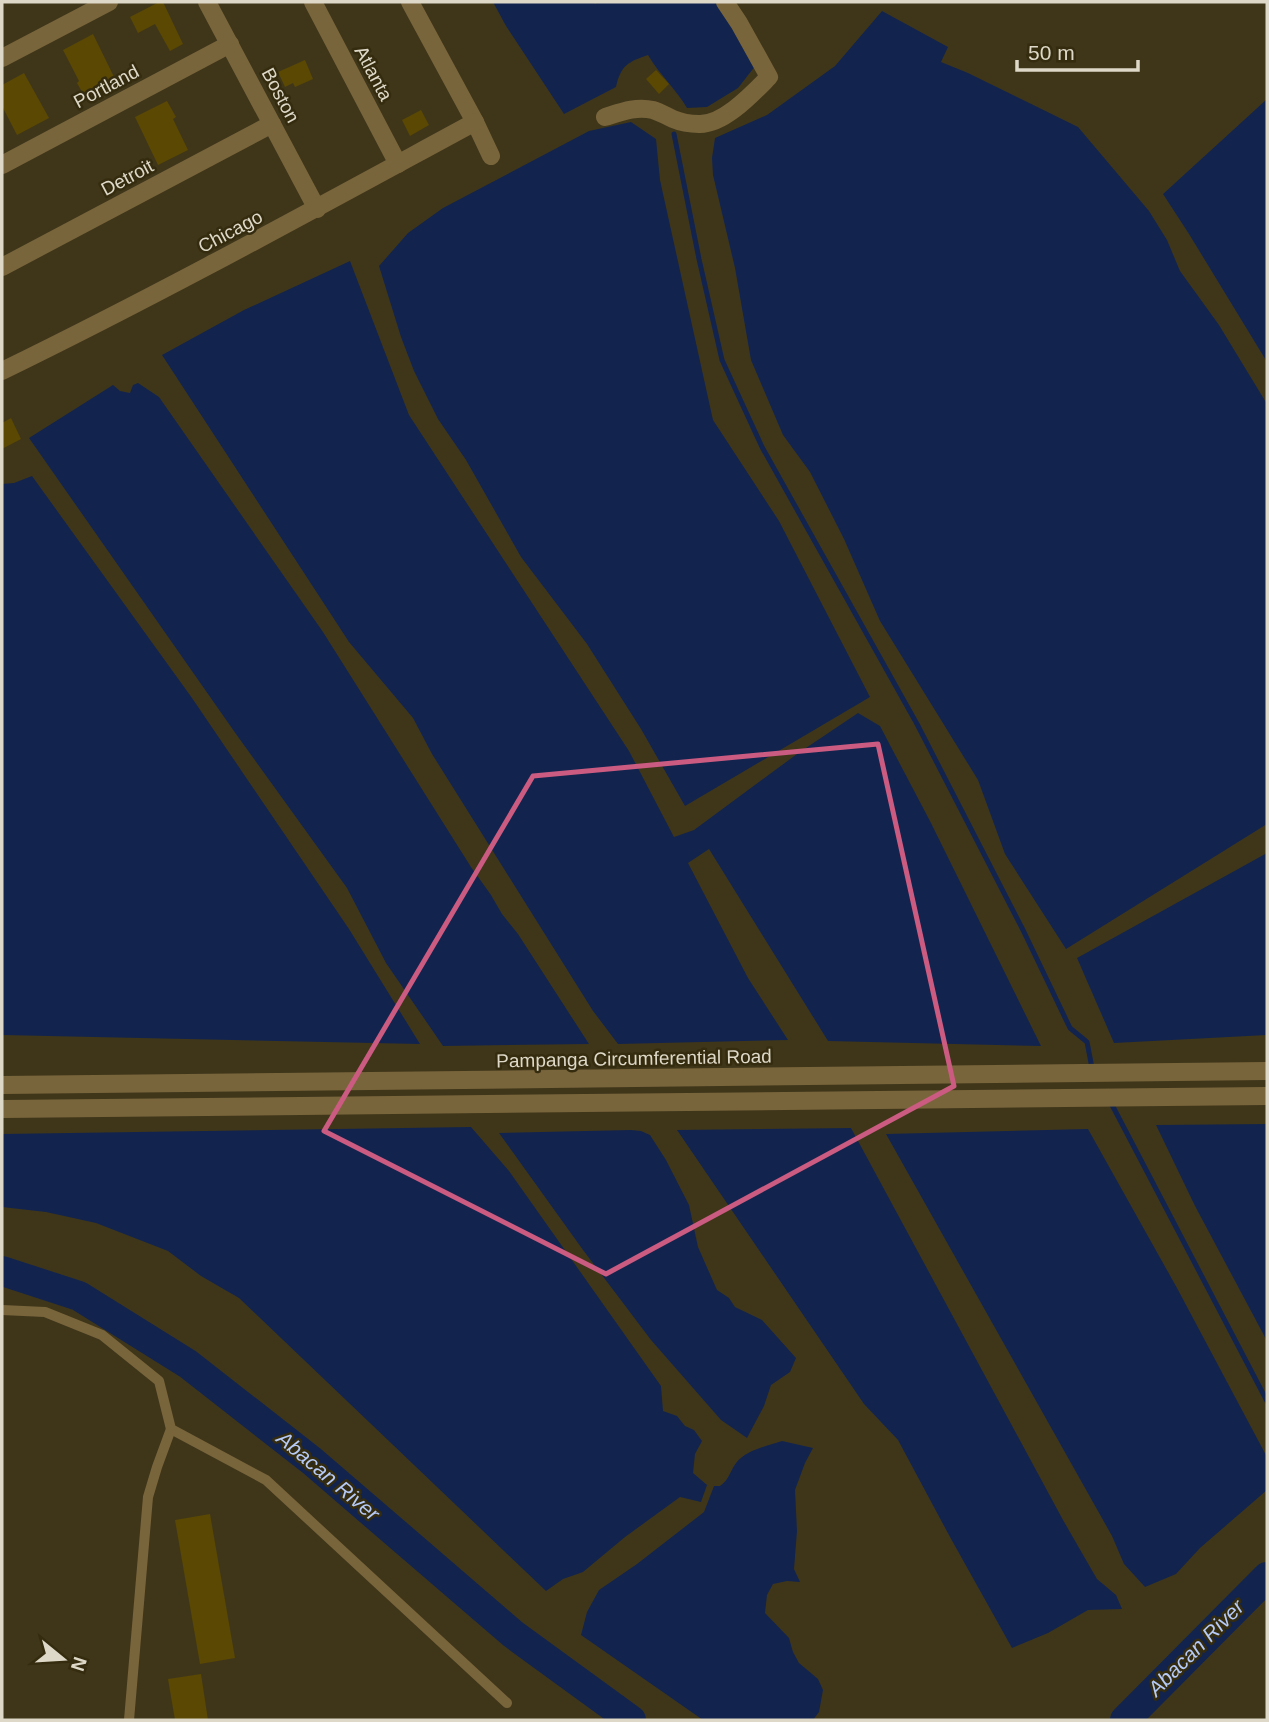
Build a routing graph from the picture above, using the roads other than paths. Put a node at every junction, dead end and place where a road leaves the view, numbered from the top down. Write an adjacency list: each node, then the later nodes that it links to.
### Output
1 (109, 2): 7 (street)
2 (207, 2): 6 (street, Boston)
3 (313, 2): 13 (street, Atlanta)
4 (410, 2): 9 (street)
5 (725, 2): 8 (street)
6 (230, 44): 10 (street, Boston); 12 (street, Portland)
7 (2, 58)
8 (606, 117)
9 (475, 122): 11 (street); 13 (street, Chicago)
10 (272, 124): 14 (street, Boston); 15 (street, Detroit)
11 (491, 156)
12 (2, 164)
13 (398, 164): 14 (street, Chicago)
14 (317, 209): 16 (street, Chicago)
15 (2, 267)
16 (2, 371)
17 (1267, 1071): 18 (street, Pampanga Circumferential Road)
18 (2, 1085)
19 (1267, 1096): 20 (street)
20 (2, 1109)
21 (2, 1310): 22 (lane)
22 (171, 1429): 23 (lane); 24 (lane)
23 (507, 1703)
24 (129, 1720)

